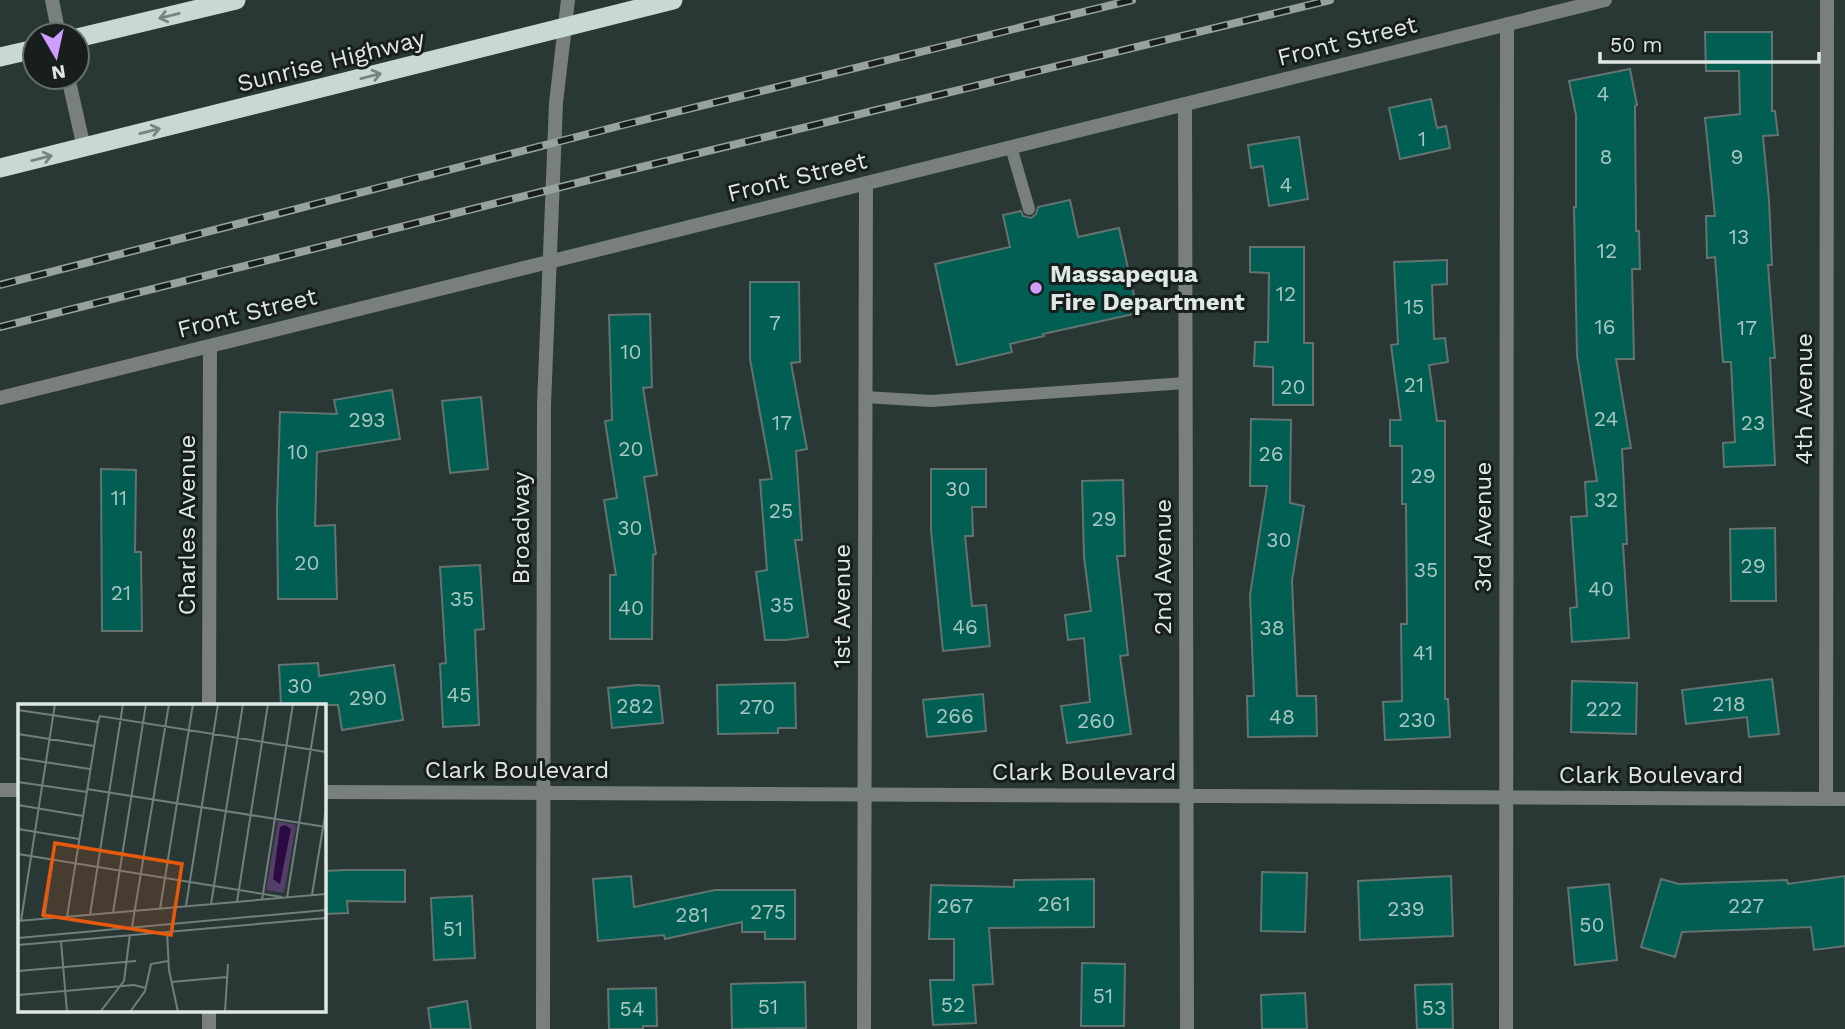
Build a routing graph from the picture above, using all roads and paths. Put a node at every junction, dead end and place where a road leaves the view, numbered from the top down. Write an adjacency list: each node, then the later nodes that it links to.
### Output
1 (52, 0): 7 (street)
2 (236, 0): 10 (highway, one-way to 10)
3 (569, 0): 9 (street, Broadway)
4 (673, 0): 9 (highway, Sunrise Highway)
5 (1605, 0): 8 (street, Front Street)
6 (1827, 0): 33 (street, 4th Avenue)
7 (56, 21)
8 (1507, 24): 14 (street, Front Street); 32 (street, 3rd Avenue)
9 (565, 28): 16 (highway, Sunrise Highway, one-way to 9); 20 (street, Broadway)
10 (91, 35)
11 (21, 52): 12 (highway)
12 (0, 57)
13 (71, 91): 16 (street)
14 (1185, 104): 15 (street, Front Street); 22 (street, 2nd Avenue)
15 (1010, 147): 18 (street, Front Street); 19 (lane)
16 (84, 148): 17 (highway, Sunrise Highway, one-way to 16)
17 (0, 168)
18 (866, 183): 20 (street, Front Street); 23 (street, 1st Avenue)
19 (1029, 209)
20 (550, 262): 21 (street, Front Street); 29 (street, Broadway)
21 (210, 346): 24 (street, Front Street); 25 (street, Charles Avenue)
22 (1185, 383): 23 (lane); 31 (street, 2nd Avenue)
23 (865, 397): 30 (street, 1st Avenue)
24 (0, 398)
25 (209, 704)
26 (0, 790): 27 (street)
27 (18, 790)
28 (326, 792): 29 (street, Clark Boulevard)
29 (543, 792): 30 (street, Clark Boulevard); 35 (street, Broadway)
30 (864, 794): 31 (street, Clark Boulevard); 36 (street, 1st Avenue)
31 (1186, 795): 32 (street, Clark Boulevard); 37 (street, 2nd Avenue)
32 (1506, 797): 33 (street, Clark Boulevard); 38 (street, 3rd Avenue)
33 (1826, 799): 34 (street, Clark Boulevard)
34 (1845, 799)
35 (543, 1029)
36 (864, 1029)
37 (1186, 1029)
38 (1506, 1029)

